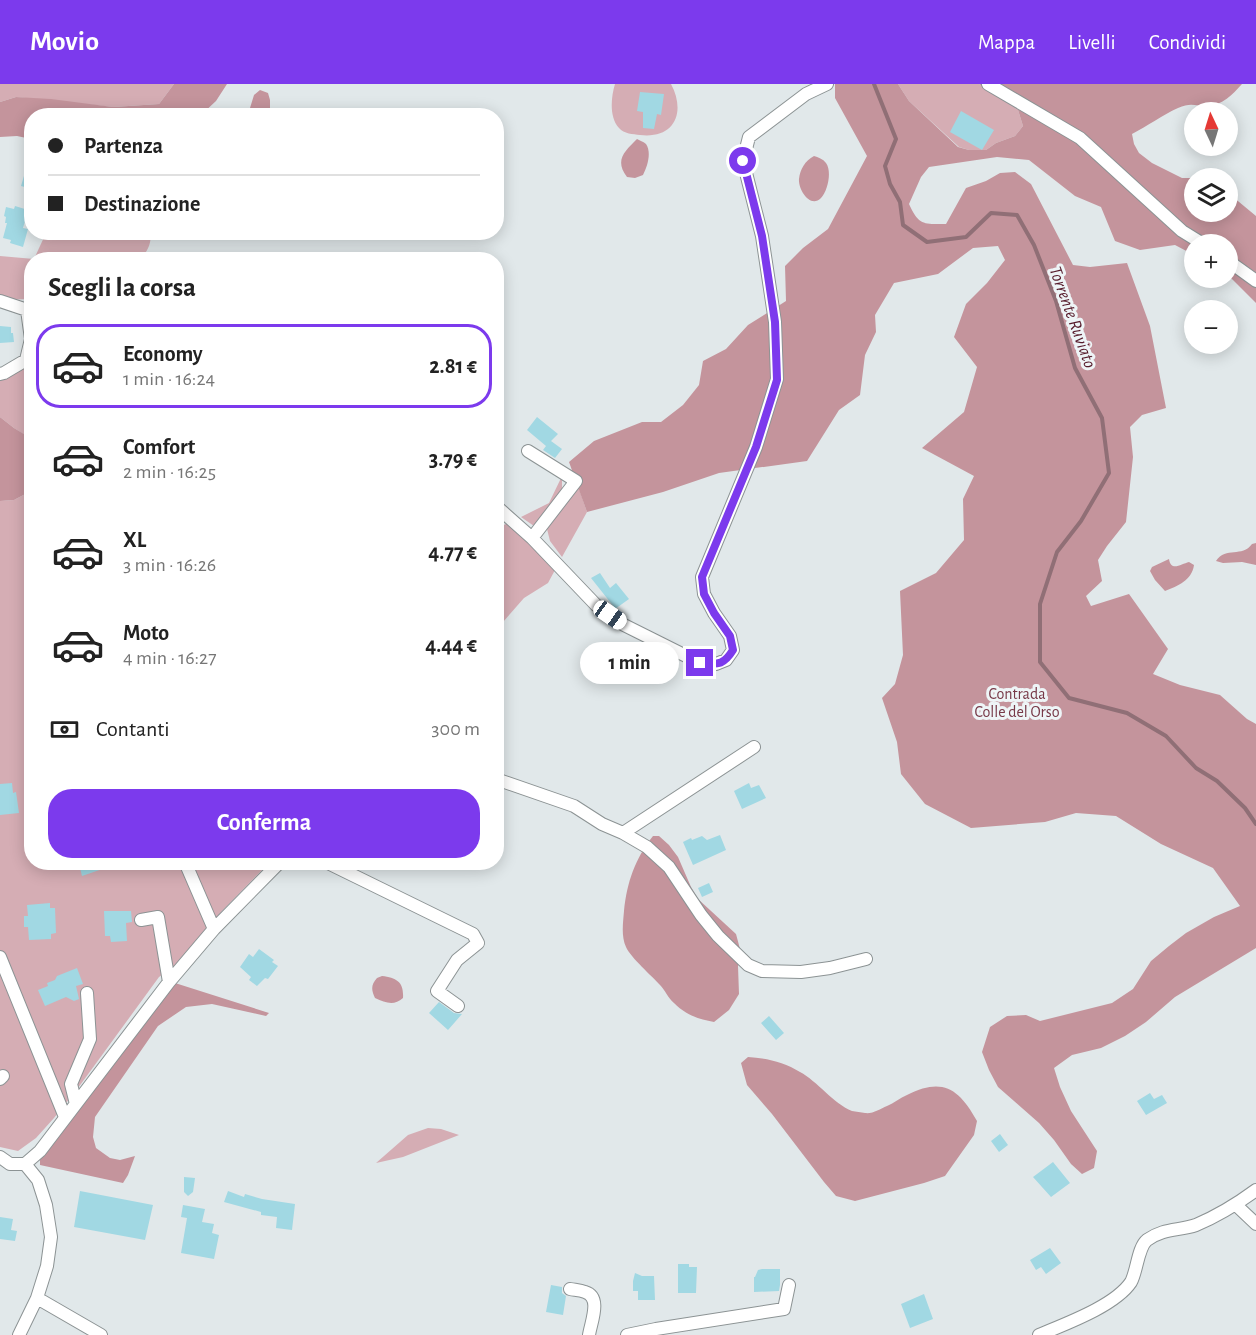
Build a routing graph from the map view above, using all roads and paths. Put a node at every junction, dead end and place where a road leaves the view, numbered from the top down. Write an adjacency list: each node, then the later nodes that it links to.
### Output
1 (827, 84): 12 (street)
2 (988, 84): 3 (street)
3 (1187, 234)
4 (1238, 268): 5 (street)
5 (1256, 281)
6 (0, 302): 7 (street)
7 (24, 309)
8 (24, 361): 9 (street)
9 (0, 374)
10 (528, 451): 12 (street)
11 (504, 513): 12 (street)
12 (532, 538)
13 (754, 747): 15 (street)
14 (504, 782): 15 (street)
15 (623, 833): 22 (street)
16 (188, 870): 20 (street)
17 (272, 870): 20 (street)
18 (342, 870): 26 (street)
19 (141, 920): 24 (street)
20 (214, 929): 24 (street)
21 (0, 957): 23 (street)
22 (866, 959)
23 (4, 981): 28 (street)
24 (169, 982): 27 (street)
25 (87, 993): 27 (street)
26 (458, 1006)
27 (76, 1104): 28 (street)
28 (65, 1117): 30 (street)
29 (0, 1157): 30 (street)
30 (25, 1164): 36 (street)
31 (1256, 1191): 32 (street)
32 (1236, 1205): 33 (street); 41 (street)
33 (1256, 1224)
34 (789, 1285): 40 (street)
35 (570, 1289): 39 (street)
36 (37, 1298): 37 (street); 38 (street)
37 (19, 1335)
38 (101, 1335)
39 (589, 1335)
40 (627, 1335)
41 (1039, 1335)

